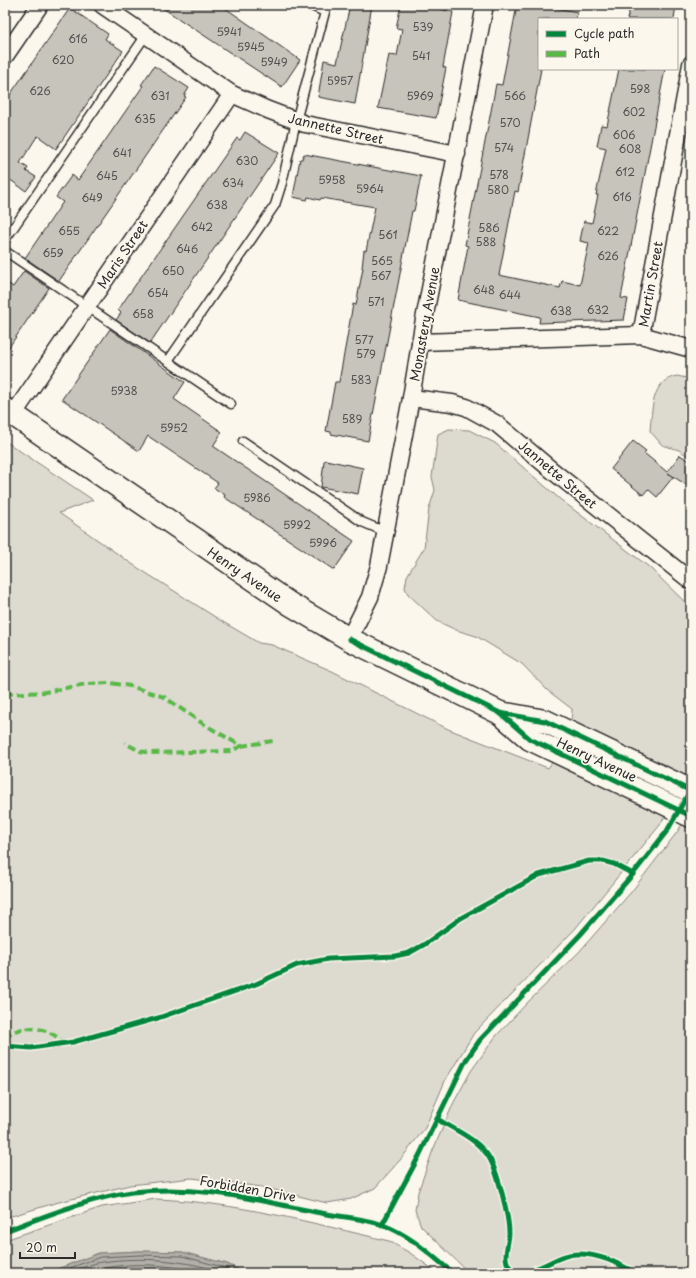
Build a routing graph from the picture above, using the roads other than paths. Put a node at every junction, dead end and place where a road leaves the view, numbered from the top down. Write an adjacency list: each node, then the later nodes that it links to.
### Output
1 (40, 5): 6 (street)
2 (102, 5): 5 (street, Jannette Street)
3 (309, 5): 9 (lane)
4 (485, 5): 10 (street, Monastery Avenue)
5 (146, 35): 8 (street, Jannette Street); 11 (lane)
6 (5, 56)
7 (691, 64): 14 (street, Martin Street)
8 (232, 94): 9 (street, Jannette Street); 13 (street, Maris Street)
9 (296, 121): 10 (street, Jannette Street); 17 (lane)
10 (457, 154): 15 (street, Monastery Avenue)
11 (5, 240)
12 (5, 251): 13 (lane)
13 (86, 306): 17 (lane); 20 (street, Maris Street)
14 (641, 335): 15 (street, Martin Street); 16 (street)
15 (420, 342): 18 (street, Monastery Avenue)
16 (691, 349)
17 (168, 361): 19 (lane)
18 (411, 398): 22 (street, Monastery Avenue); 23 (street, Jannette Street)
19 (231, 404)
20 (9, 412): 24 (main road, Henry Avenue)
21 (243, 441): 22 (lane)
22 (386, 532): 24 (street, Monastery Avenue)
23 (691, 581)
24 (349, 639): 25 (main road, Henry Avenue)
25 (500, 713): 26 (main road, Henry Avenue); 27 (main road, Henry Avenue)
26 (691, 791)
27 (691, 816)

